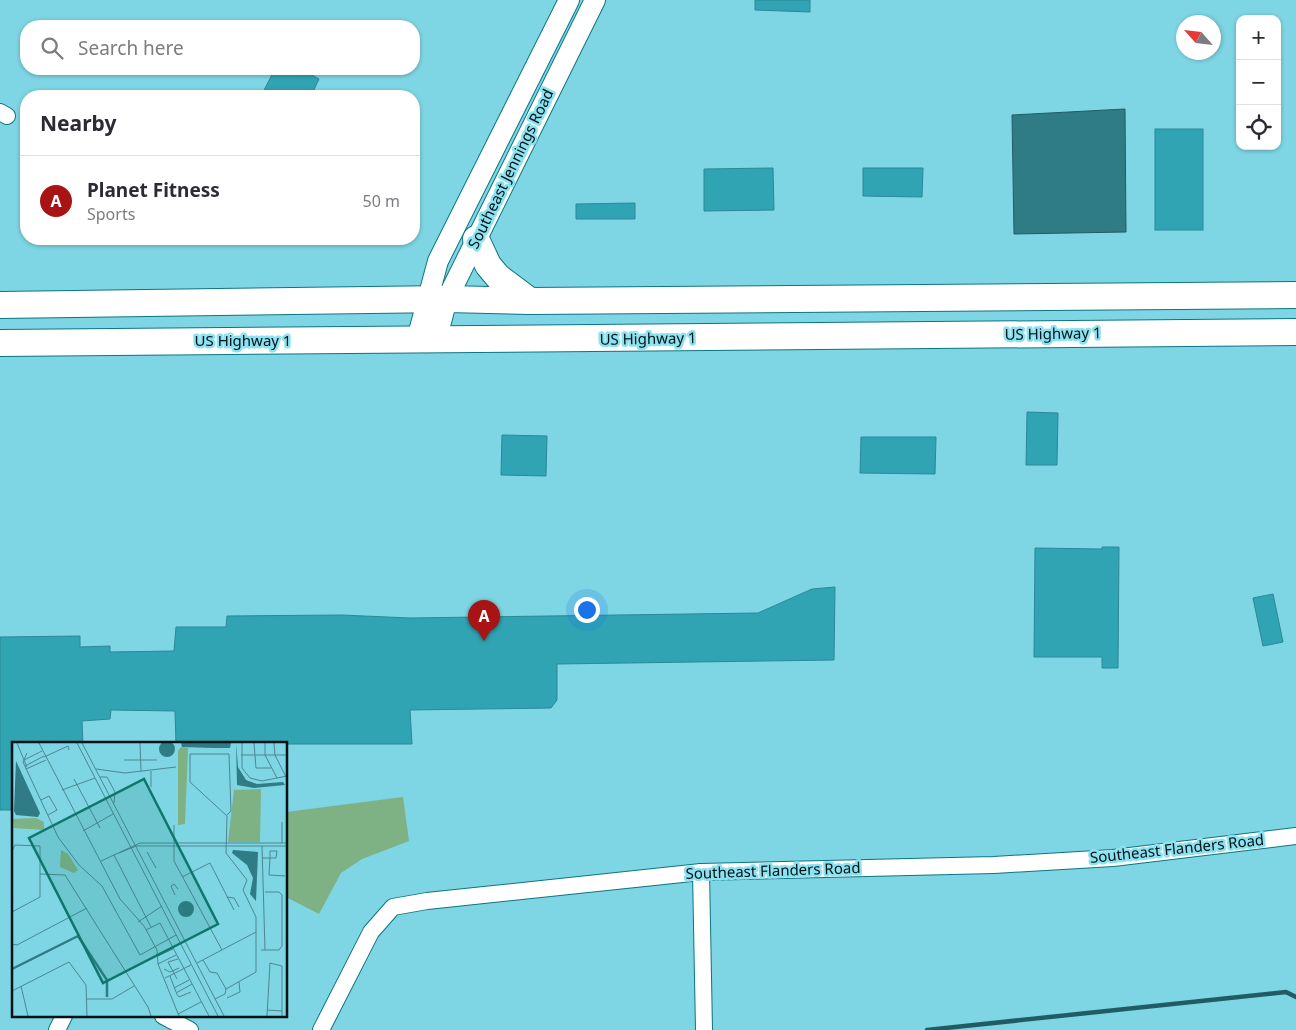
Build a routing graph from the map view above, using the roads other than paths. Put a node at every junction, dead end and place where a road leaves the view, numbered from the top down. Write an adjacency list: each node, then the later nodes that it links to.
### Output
1 (570, 0): 5 (street, Southeast Jennings Road)
2 (594, 0): 3 (street, Southeast Jennings Road)
3 (476, 240): 5 (street, Southeast Jennings Road); 6 (main road)
4 (1296, 294): 6 (main road)
5 (437, 299): 6 (main road); 7 (main road); 9 (street, Southeast Jennings Road)
6 (530, 301)
7 (0, 305)
8 (1296, 332): 9 (main road, US Highway 1)
9 (427, 340): 10 (main road, US Highway 1)
10 (0, 343)
11 (1296, 836): 12 (street, Southeast Flanders Road)
12 (701, 872): 17 (street, Southeast Flanders Road); 18 (street)
13 (63, 1018): 15 (street)
14 (168, 1018): 16 (street)
15 (57, 1030)
16 (190, 1030)
17 (321, 1030)
18 (704, 1030)

